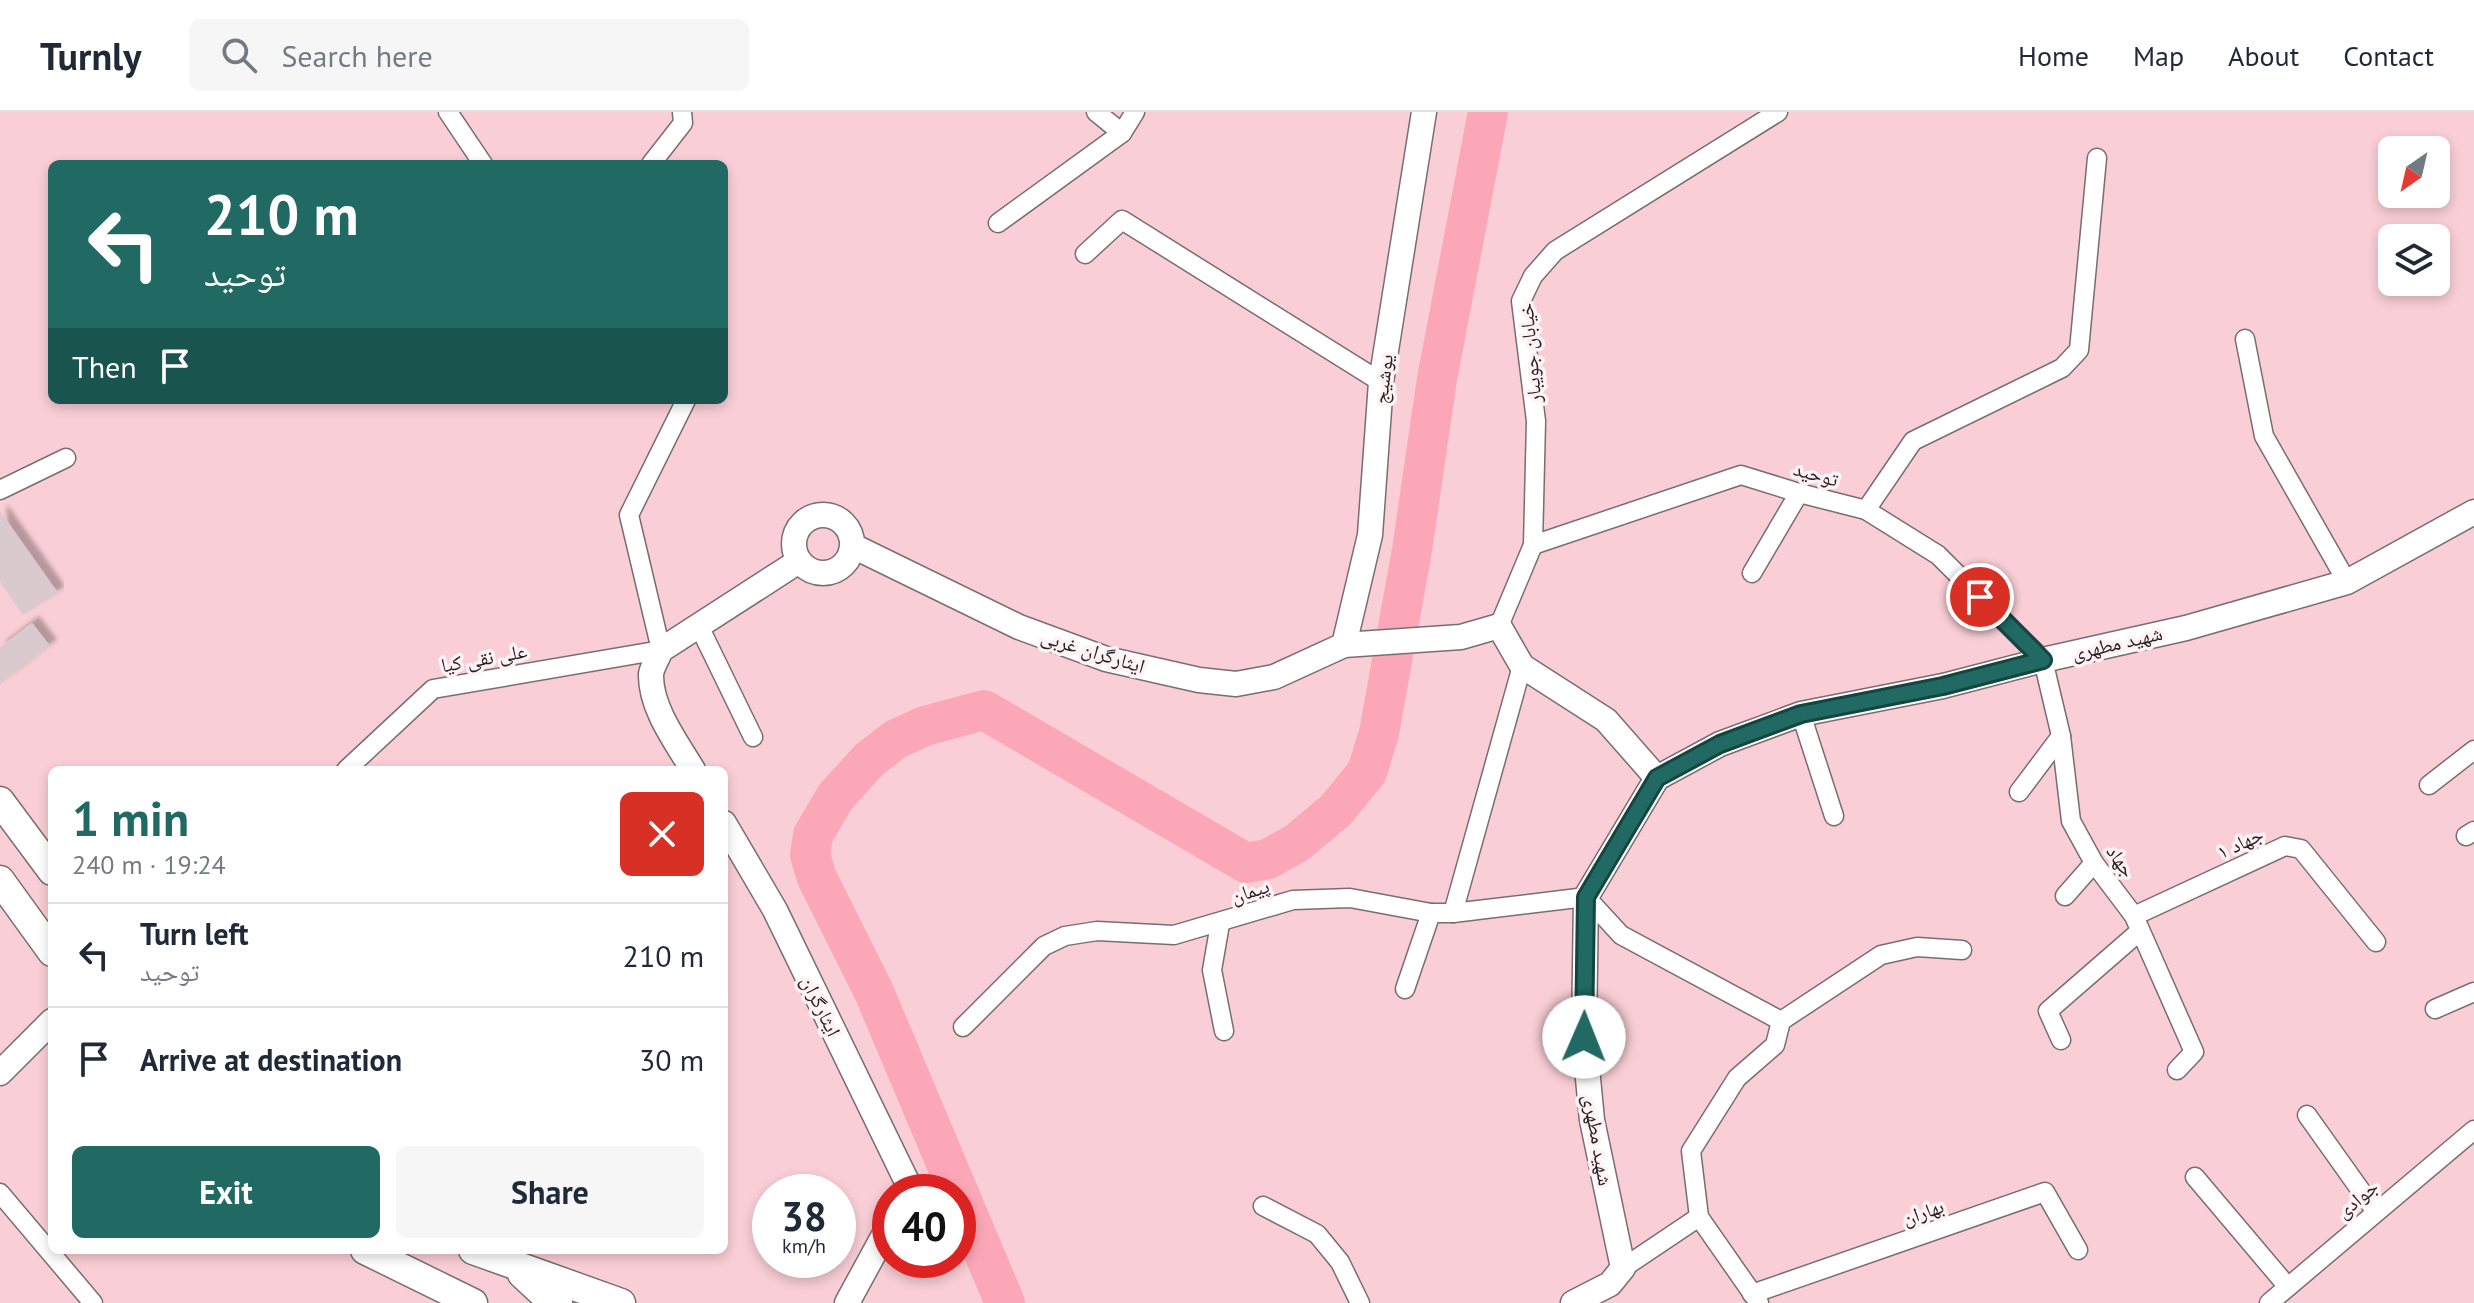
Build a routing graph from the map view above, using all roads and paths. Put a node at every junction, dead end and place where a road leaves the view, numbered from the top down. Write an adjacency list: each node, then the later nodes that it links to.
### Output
1 (448, 112): 9 (street)
2 (682, 112): 10 (street)
3 (1096, 112): 7 (street)
4 (1135, 112): 7 (street)
5 (1424, 112): 14 (street, یوشیج)
6 (1778, 112): 21 (street, خیابان جویبار)
7 (1122, 133): 11 (street)
8 (2097, 158): 19 (street)
9 (480, 160)
10 (654, 160)
11 (998, 223)
12 (1085, 254): 14 (street)
13 (2245, 339): 25 (street)
14 (1381, 382): 28 (street, یوشیج)
15 (684, 404): 29 (street)
16 (66, 458): 17 (street)
17 (0, 490)
18 (1799, 493): 19 (street, توحید); 21 (street, توحید); 24 (street)
19 (1866, 510): 30 (street, توحید)
20 (2474, 512): 25 (street, شهید مطهری)
21 (1533, 545): 27 (street, خیابان جویبار)
22 (853, 546): 23 (street); 23 (street); 28 (street, ایثارگران غربی)
23 (799, 561): 26 (street)
24 (1752, 573)
25 (2347, 582): 30 (street, شهید مطهری)
26 (699, 626): 29 (street); 34 (street)
27 (1499, 626): 28 (street); 31 (street)
28 (1350, 644)
29 (661, 650): 36 (street, علی نقی کیا); 37 (street)
30 (2043, 660): 32 (street, شهید مطهری); 33 (street, جهاد)
31 (1522, 666): 38 (street); 50 (street)
32 (1801, 714): 38 (street, شهید مطهری); 42 (street)
33 (2061, 736): 40 (street); 44 (street, جهاد)
34 (753, 737)
35 (2474, 750): 39 (street)
36 (350, 766)
37 (691, 766)
38 (1657, 778): 48 (street)
39 (2429, 785)
40 (2019, 792)
41 (0, 801): 45 (main road)
42 (1834, 816)
43 (728, 830): 68 (street, ایثارگران)
44 (2094, 863): 47 (street); 51 (street, جهاد)
45 (48, 866)
46 (0, 880): 54 (main road)
47 (2065, 896)
48 (1586, 897): 50 (street, پیمان); 59 (street); 81 (street, شهید مطهری)
49 (1431, 913): 50 (street, پیمان); 52 (street, پیمان); 56 (street)
50 (1453, 913)
51 (2137, 923): 53 (street, جهاد ۱); 63 (street, جهاد ۱); 64 (street, جهاد)
52 (1220, 924): 61 (street, پیمان); 62 (street)
53 (2376, 942)
54 (48, 946)
55 (1962, 950): 59 (street)
56 (1405, 989)
57 (2474, 992): 58 (street)
58 (2435, 1009)
59 (1781, 1021): 73 (street)
60 (48, 1025): 65 (street)
61 (963, 1027)
62 (1224, 1031)
63 (2061, 1040)
64 (2177, 1070)
65 (0, 1073)
66 (2307, 1115): 72 (street)
67 (2474, 1130): 72 (street, جوادی)
68 (903, 1174)
69 (2195, 1177): 82 (street)
70 (0, 1193): 74 (street)
71 (1263, 1206): 89 (street)
72 (2376, 1212): 82 (street, جوادی)
73 (1699, 1217): 81 (street); 83 (street)
74 (48, 1250)
75 (2078, 1250): 83 (street, بهاران)
76 (52, 1254): 84 (street)
77 (373, 1254): 85 (main road)
78 (483, 1254): 80 (main road)
79 (872, 1257): 88 (street)
80 (514, 1266): 86 (main road); 87 (main road)
81 (1623, 1268): 90 (street)
82 (2288, 1287): 91 (street, جوادی)
83 (1756, 1299)
84 (93, 1303)
85 (473, 1303)
86 (558, 1303)
87 (621, 1303)
88 (847, 1303)
89 (1360, 1303)
90 (1573, 1303)
91 (2269, 1303)

